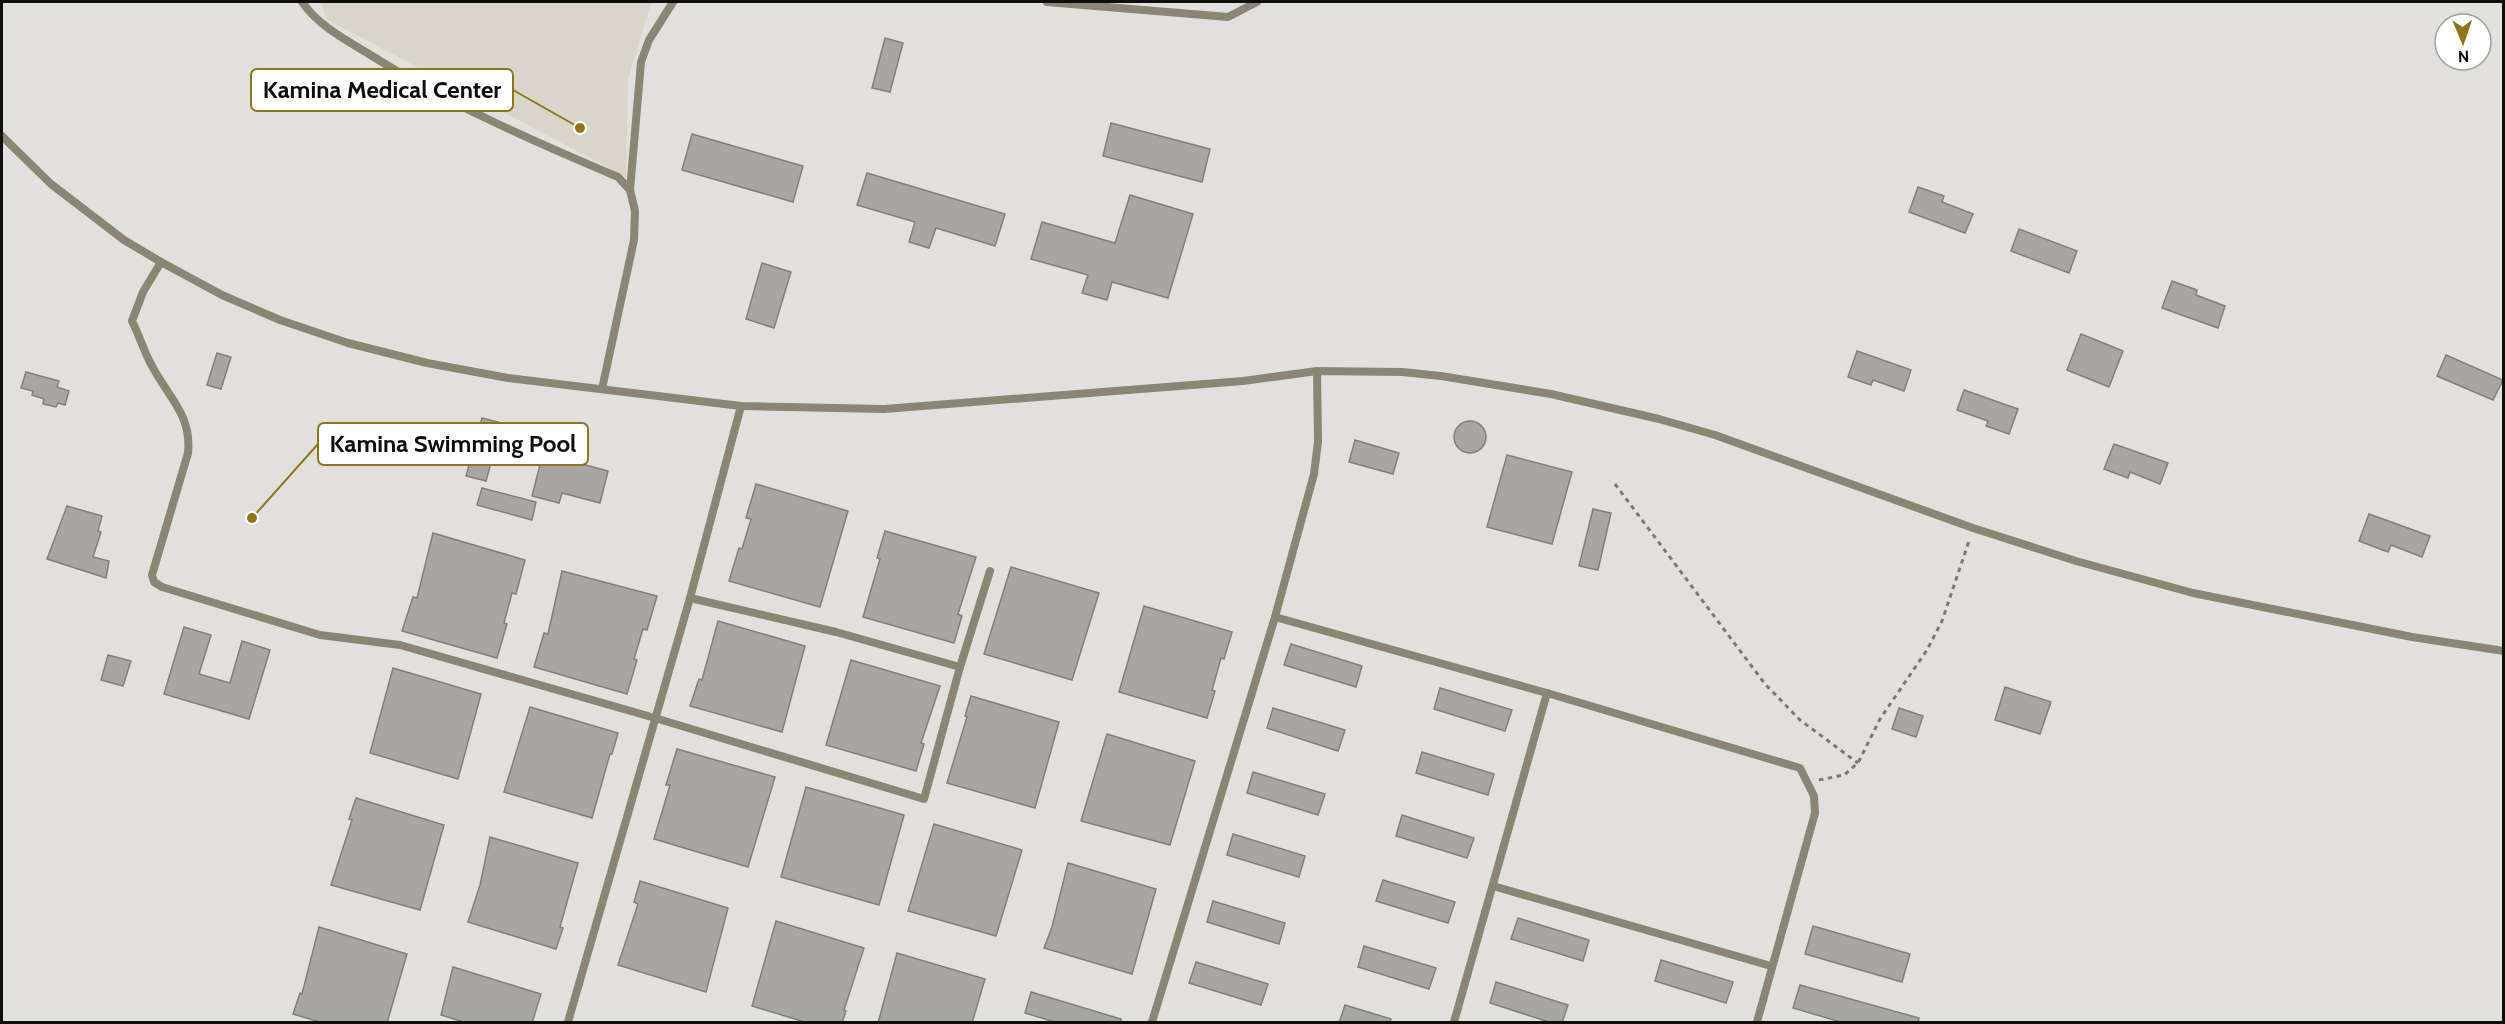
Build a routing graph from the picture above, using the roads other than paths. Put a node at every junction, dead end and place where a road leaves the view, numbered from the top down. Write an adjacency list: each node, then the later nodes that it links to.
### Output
1 (302, 2): 6 (lane)
2 (672, 2): 6 (lane)
3 (1047, 2): 4 (lane)
4 (1257, 2)
5 (2, 136): 7 (lane)
6 (630, 190): 9 (lane)
7 (161, 262): 9 (lane); 17 (lane)
8 (1317, 371): 10 (lane); 13 (lane); 14 (lane)
9 (602, 388): 10 (lane)
10 (741, 406): 12 (lane)
11 (990, 571): 15 (lane)
12 (690, 598): 15 (lane); 17 (lane)
13 (1275, 616): 16 (lane); 21 (lane)
14 (2504, 651)
15 (960, 667): 17 (lane)
16 (1547, 693): 18 (lane); 19 (lane)
17 (655, 718): 20 (lane)
18 (1493, 886): 19 (lane); 22 (lane)
19 (1771, 966): 23 (lane)
20 (568, 1023)
21 (1152, 1023)
22 (1454, 1023)
23 (1757, 1023)

